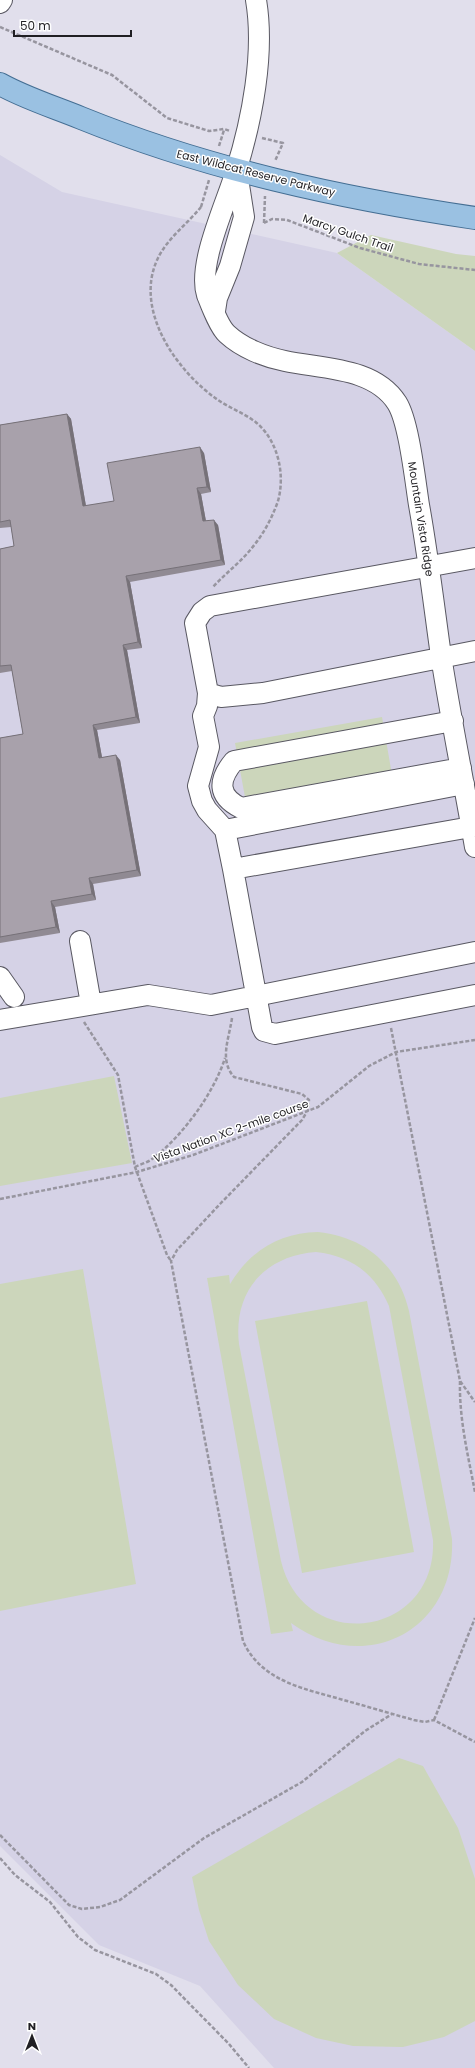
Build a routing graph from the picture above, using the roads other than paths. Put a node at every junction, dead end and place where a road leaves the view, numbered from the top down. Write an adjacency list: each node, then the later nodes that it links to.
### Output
1 (2, 0): 3 (street)
2 (256, 0): 5 (street)
3 (0, 4)
4 (0, 84): 5 (main road, East Wildcat Reserve Parkway)
5 (237, 170): 6 (main road, East Wildcat Reserve Parkway); 7 (street); 7 (street, Mountain Vista Ridge)
6 (475, 218)
7 (215, 311): 9 (street, Mountain Vista Ridge)
8 (475, 558): 9 (street)
9 (430, 566): 11 (street, Mountain Vista Ridge); 12 (street)
10 (475, 651): 11 (street)
11 (441, 657): 12 (street); 13 (street, Mountain Vista Ridge)
12 (208, 693): 16 (street)
13 (453, 721): 14 (street, Mountain Vista Ridge); 14 (street)
14 (462, 776): 15 (street, Mountain Vista Ridge); 16 (street)
15 (471, 827): 17 (street, Mountain Vista Ridge); 18 (street)
16 (225, 830): 18 (street)
17 (475, 847)
18 (233, 869): 24 (street)
19 (80, 941): 25 (street)
20 (475, 952): 24 (street)
21 (0, 977): 23 (street)
22 (475, 995): 24 (street)
23 (14, 997)
24 (256, 997): 25 (street)
25 (85, 1005): 26 (street)
26 (0, 1020)

